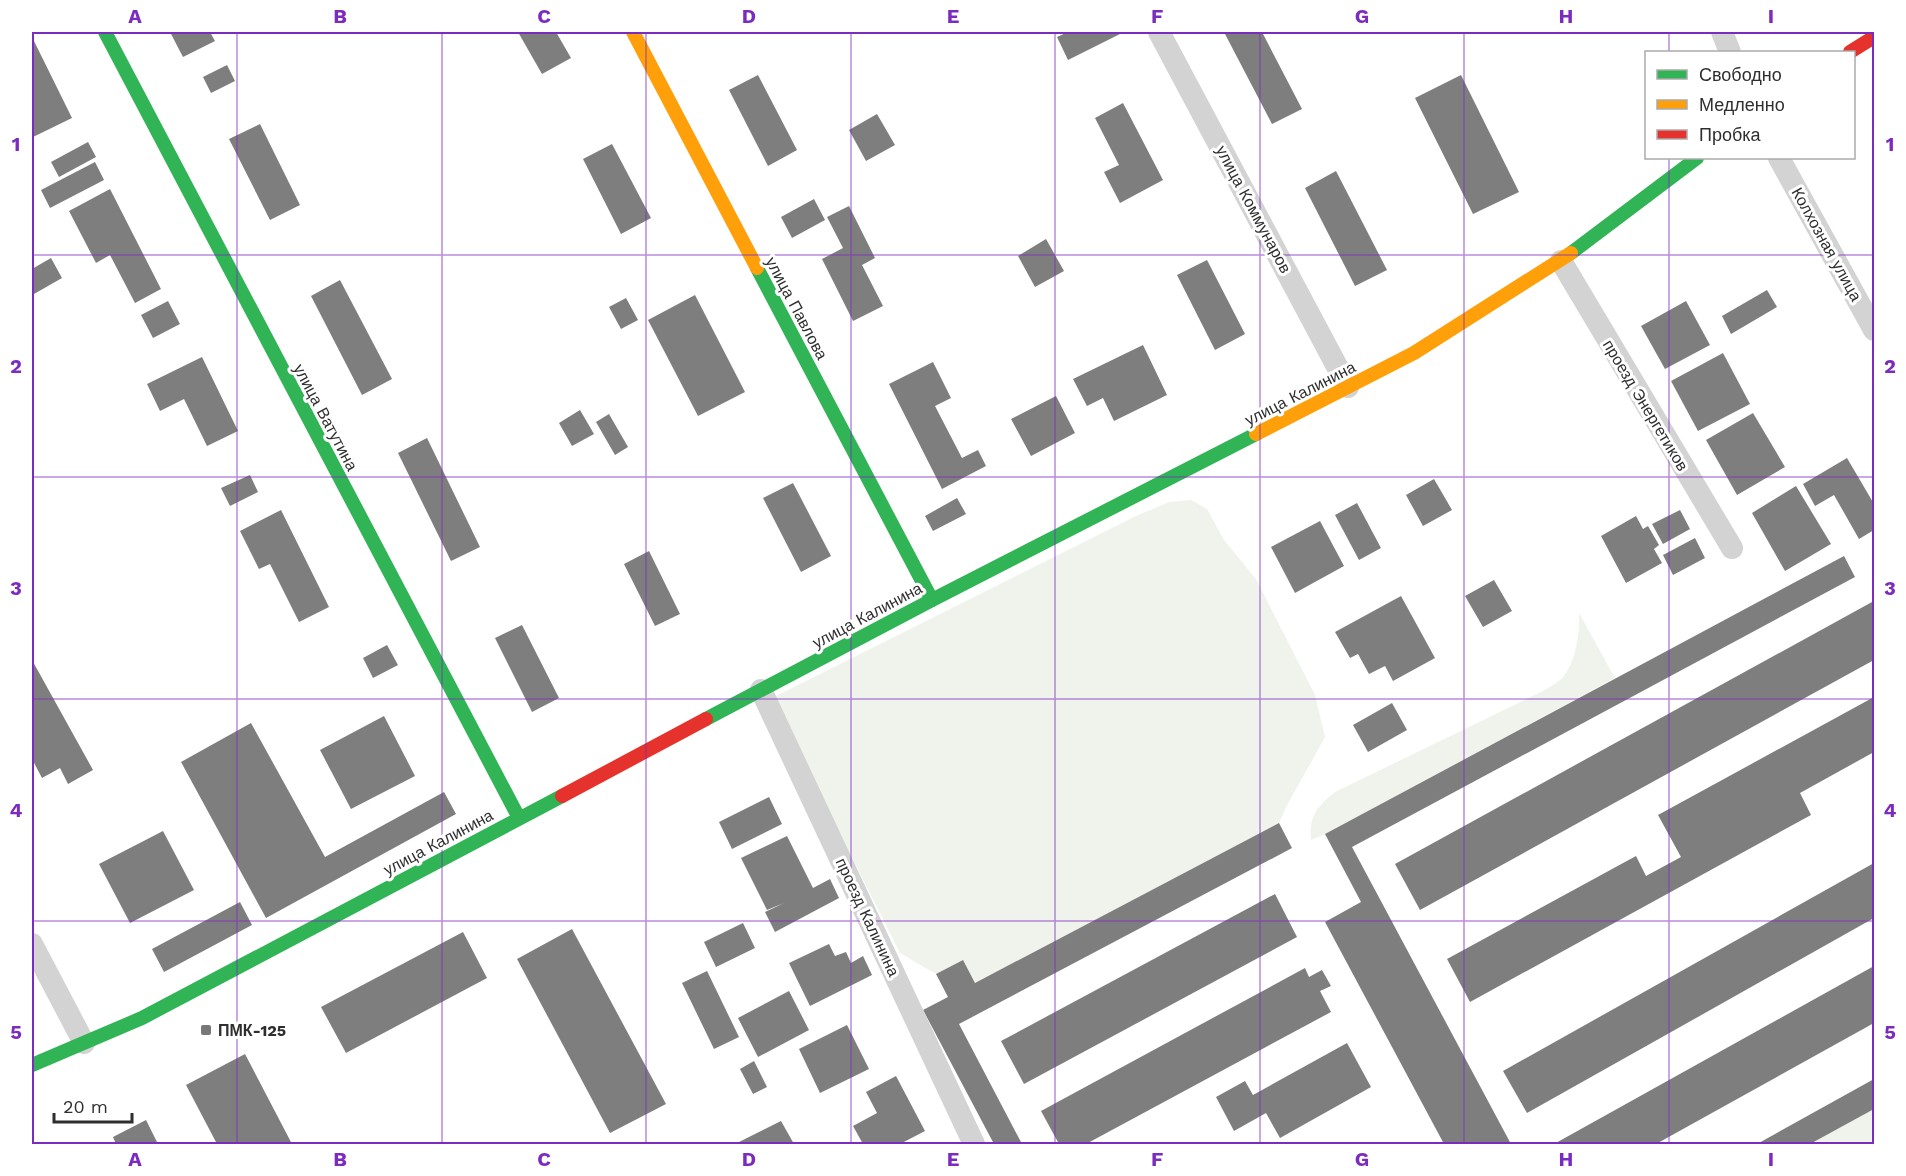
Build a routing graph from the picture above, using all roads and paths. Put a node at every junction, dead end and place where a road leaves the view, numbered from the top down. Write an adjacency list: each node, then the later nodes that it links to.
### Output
1 (105, 32): 16 (street, улица Ватутина)
2 (633, 32): 14 (street, улица Павлова)
3 (1159, 32): 12 (street, улица Коммунаров)
4 (1722, 32): 6 (street)
5 (1875, 37): 7 (street)
6 (1730, 51)
7 (1852, 51)
8 (1696, 159): 10 (street, улица Калинина)
9 (1780, 159): 11 (street, Колхозная улица)
10 (1561, 261): 12 (street, улица Калинина); 13 (street, проезд Энергетиков)
11 (1875, 330)
12 (1348, 387): 14 (street, улица Калинина)
13 (1732, 548)
14 (932, 600): 15 (street, улица Калинина)
15 (761, 690): 16 (street, улица Калинина); 20 (street, проезд Калинина)
16 (519, 818): 18 (street, улица Калинина)
17 (32, 944): 18 (street)
18 (84, 1043): 19 (street, улица Калинина)
19 (32, 1065)
20 (974, 1144)

